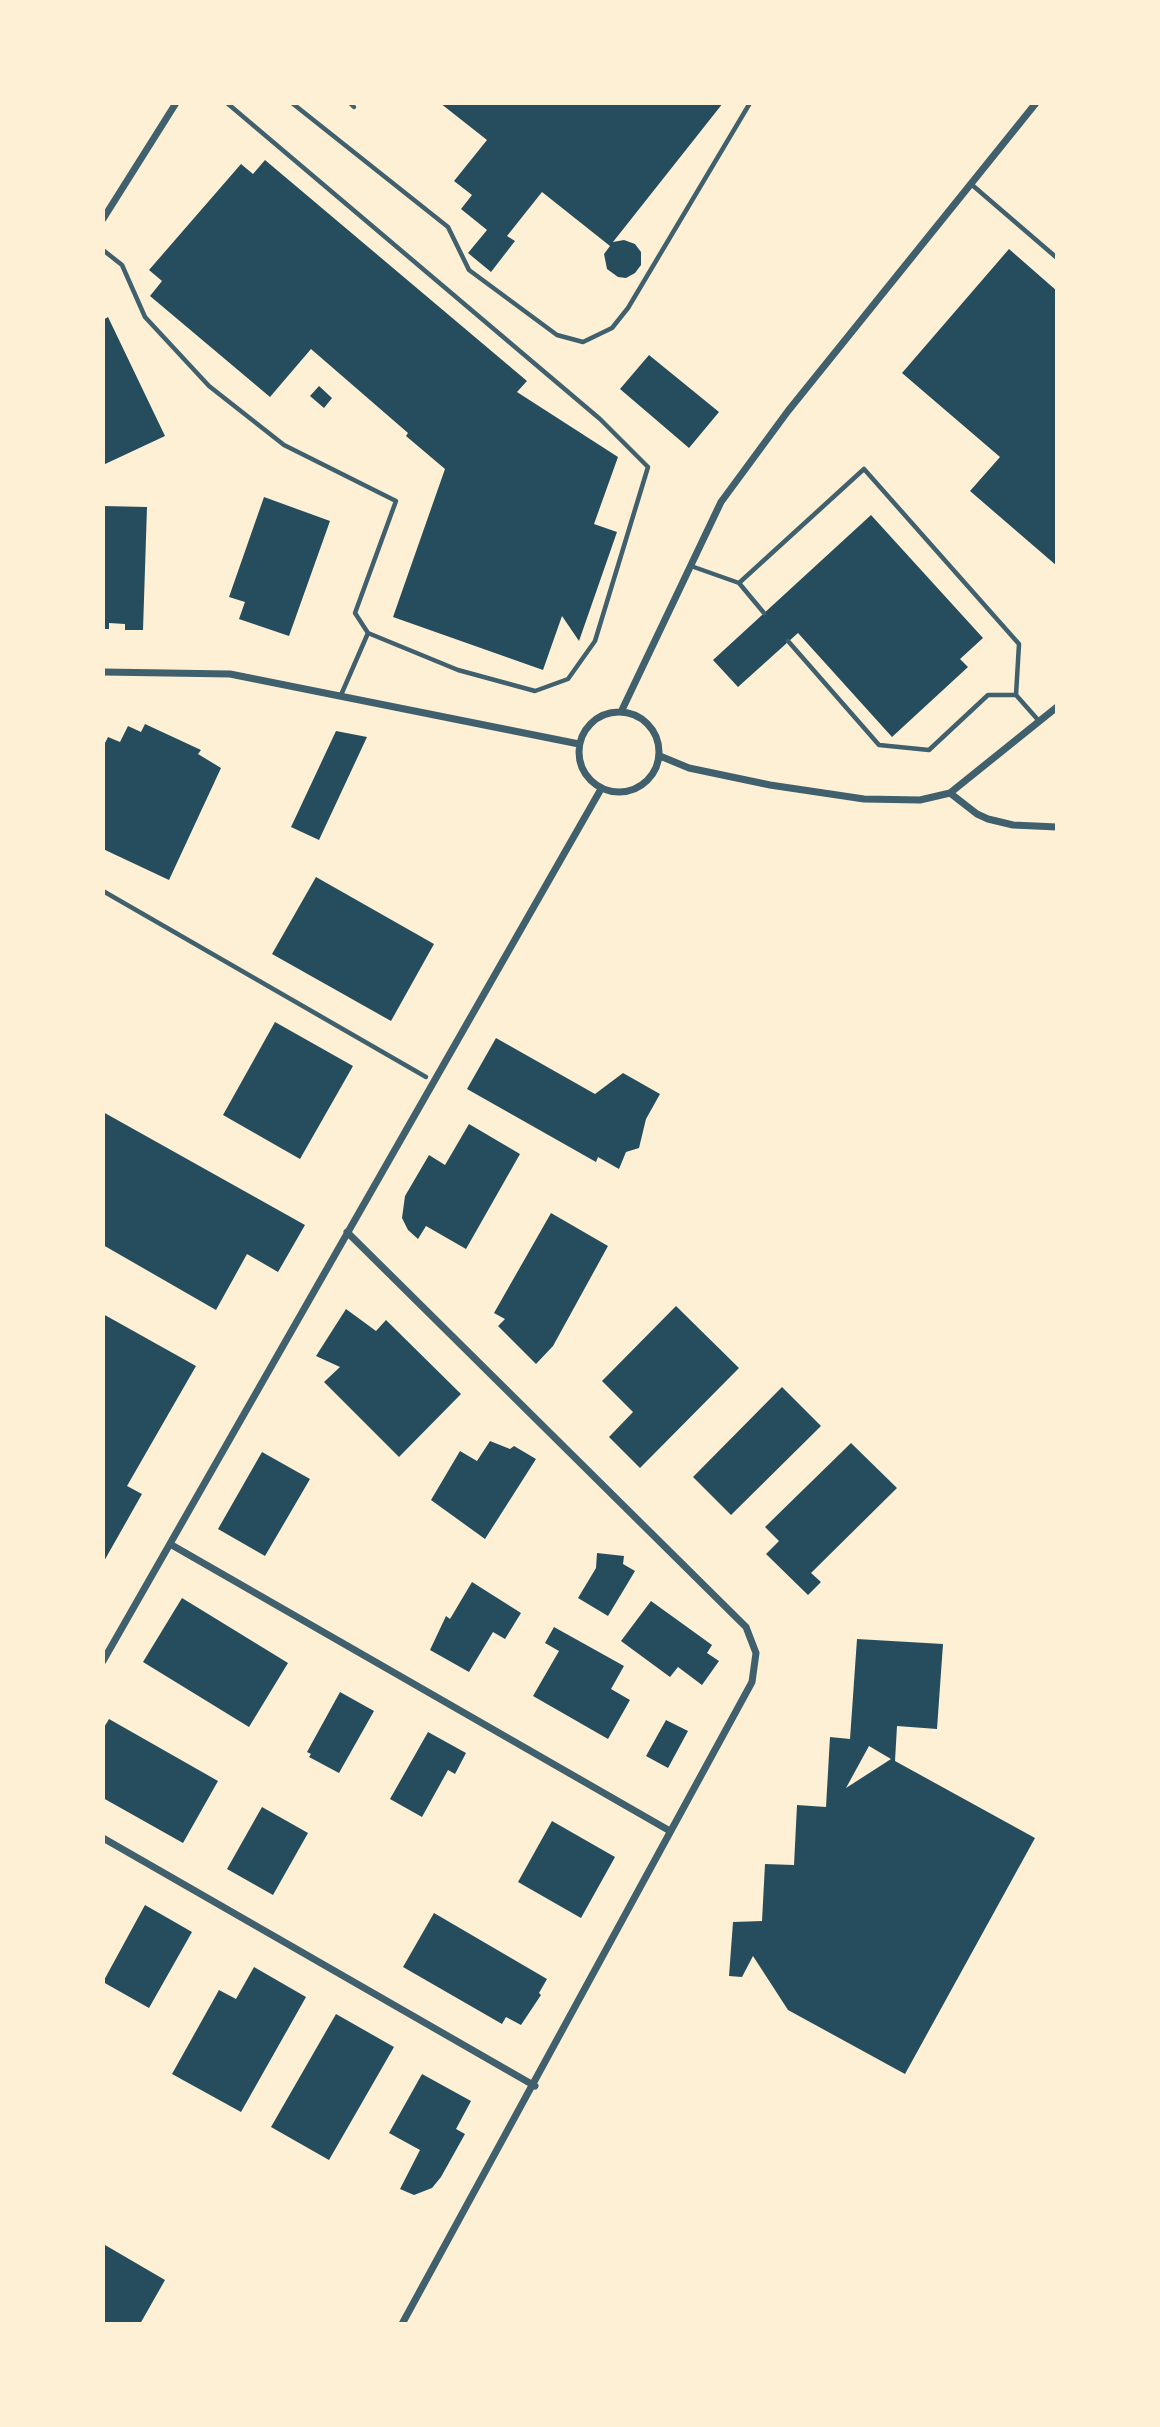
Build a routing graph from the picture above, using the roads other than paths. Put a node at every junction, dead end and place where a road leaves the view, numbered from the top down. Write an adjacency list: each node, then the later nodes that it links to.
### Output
1 (176, 103): 7 (street)
2 (227, 103): 13 (lane)
3 (292, 103): 4 (lane)
4 (750, 103)
5 (1036, 103): 6 (street)
6 (971, 184): 9 (lane); 10 (street)
7 (103, 219)
8 (103, 250): 13 (lane)
9 (1057, 258)
10 (691, 566): 11 (lane); 19 (street)
11 (738, 583): 12 (lane); 17 (lane)
12 (764, 613)
13 (368, 633): 16 (lane)
14 (788, 641): 17 (lane)
15 (103, 672): 16 (street)
16 (341, 695): 21 (street)
17 (1016, 695): 20 (lane)
18 (1057, 708): 20 (street)
19 (621, 712): 21 (street); 22 (street)
20 (1040, 723): 24 (street)
21 (579, 744): 23 (street)
22 (660, 756): 23 (street); 24 (street)
23 (601, 789): 28 (street)
24 (950, 793): 25 (street)
25 (1057, 827)
26 (103, 891): 27 (lane)
27 (426, 1077)
28 (347, 1232): 29 (street); 31 (street)
29 (170, 1544): 30 (street); 31 (street)
30 (103, 1661)
31 (670, 1830): 33 (street)
32 (103, 1838): 33 (street)
33 (534, 2085): 34 (street)
34 (402, 2324)

